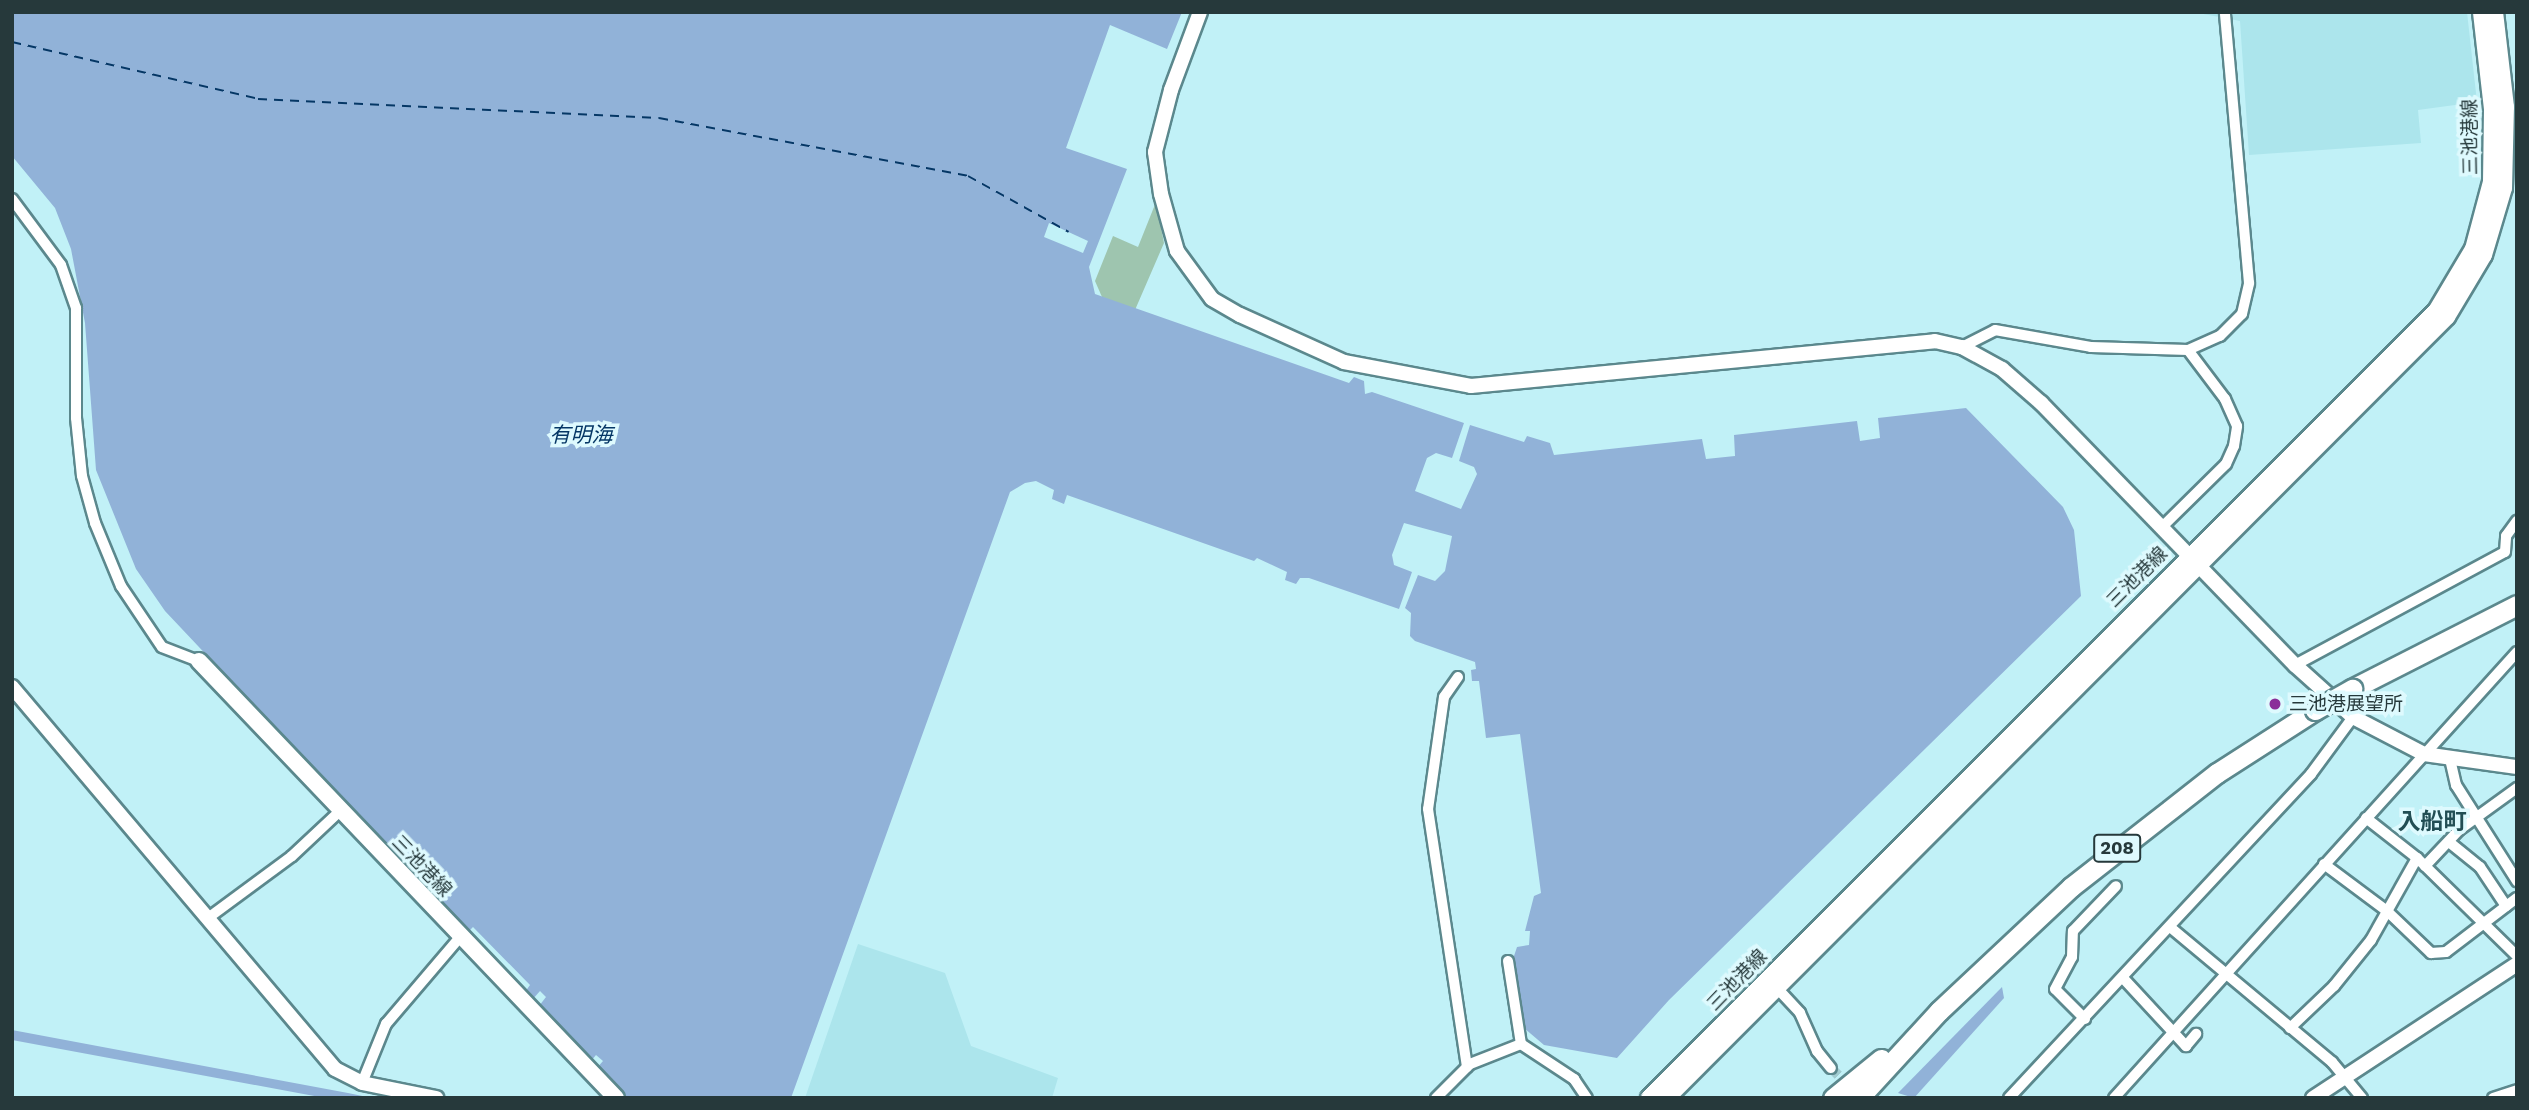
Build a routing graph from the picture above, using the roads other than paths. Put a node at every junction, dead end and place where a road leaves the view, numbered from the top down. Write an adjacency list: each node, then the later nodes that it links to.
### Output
1 (1200, 12): 6 (street)
2 (2225, 12): 7 (street)
3 (2481, 12): 10 (main road, 三池港線)
4 (2495, 12): 10 (main road, 三池港線)
5 (12, 199): 13 (street)
6 (1962, 347): 7 (street); 9 (street)
7 (2188, 350): 9 (street)
8 (2517, 521): 14 (street)
9 (2161, 528): 10 (street)
10 (2194, 561): 14 (street); 42 (main road, 三池港線); 58 (main road, 三池港線)
11 (2517, 605): 43 (highway, 208, bridge)
12 (2517, 652): 18 (street)
13 (199, 661): 22 (main road, 三池港線)
14 (2295, 665): 17 (street)
15 (1458, 677): 49 (street)
16 (12, 687): 33 (street)
17 (2353, 717): 18 (street); 35 (street)
18 (2424, 754): 19 (street); 24 (street)
19 (2450, 759): 20 (street); 23 (street)
20 (2517, 766)
21 (2517, 788): 23 (street)
22 (340, 811): 33 (street); 36 (main road, 三池港線)
23 (2477, 817): 25 (street); 28 (street)
24 (2366, 818): 26 (street); 27 (street)
25 (2449, 842): 26 (street); 31 (street)
26 (2421, 862): 32 (street); 34 (street)
27 (2324, 864): 32 (street); 40 (street)
28 (2517, 881)
29 (2116, 886): 44 (street)
30 (2517, 898): 31 (street)
31 (2506, 906): 34 (street)
32 (2388, 911): 34 (street); 45 (street)
33 (208, 918): 52 (street)
34 (2486, 921): 37 (street)
35 (2169, 927): 40 (street); 41 (street)
36 (461, 936): 52 (street); 55 (main road, 三池港線)
37 (2517, 956)
38 (1508, 961): 48 (street)
39 (2517, 964): 51 (street)
40 (2224, 975): 45 (street); 46 (street)
41 (2123, 978): 44 (street); 46 (street)
42 (1777, 988): 50 (street); 59 (main road, 三池港線)
43 (1939, 1012): 60 (highway, 208); 61 (highway, 208)
44 (2085, 1019): 62 (street)
45 (2290, 1028): 51 (street)
46 (2174, 1034): 47 (street); 63 (street)
47 (2196, 1034)
48 (1521, 1044): 49 (street); 57 (street)
49 (1467, 1067): 56 (street)
50 (1831, 1068)
51 (2342, 1078): 64 (street); 65 (street)
52 (362, 1083): 54 (street)
53 (2517, 1090): 66 (street)
54 (436, 1098)
55 (616, 1098)
56 (1436, 1098)
57 (1587, 1098)
58 (1649, 1098)
59 (1667, 1098)
60 (1832, 1098)
61 (1859, 1098)
62 (2009, 1098)
63 (2114, 1098)
64 (2313, 1098)
65 (2362, 1098)
66 (2493, 1098)

